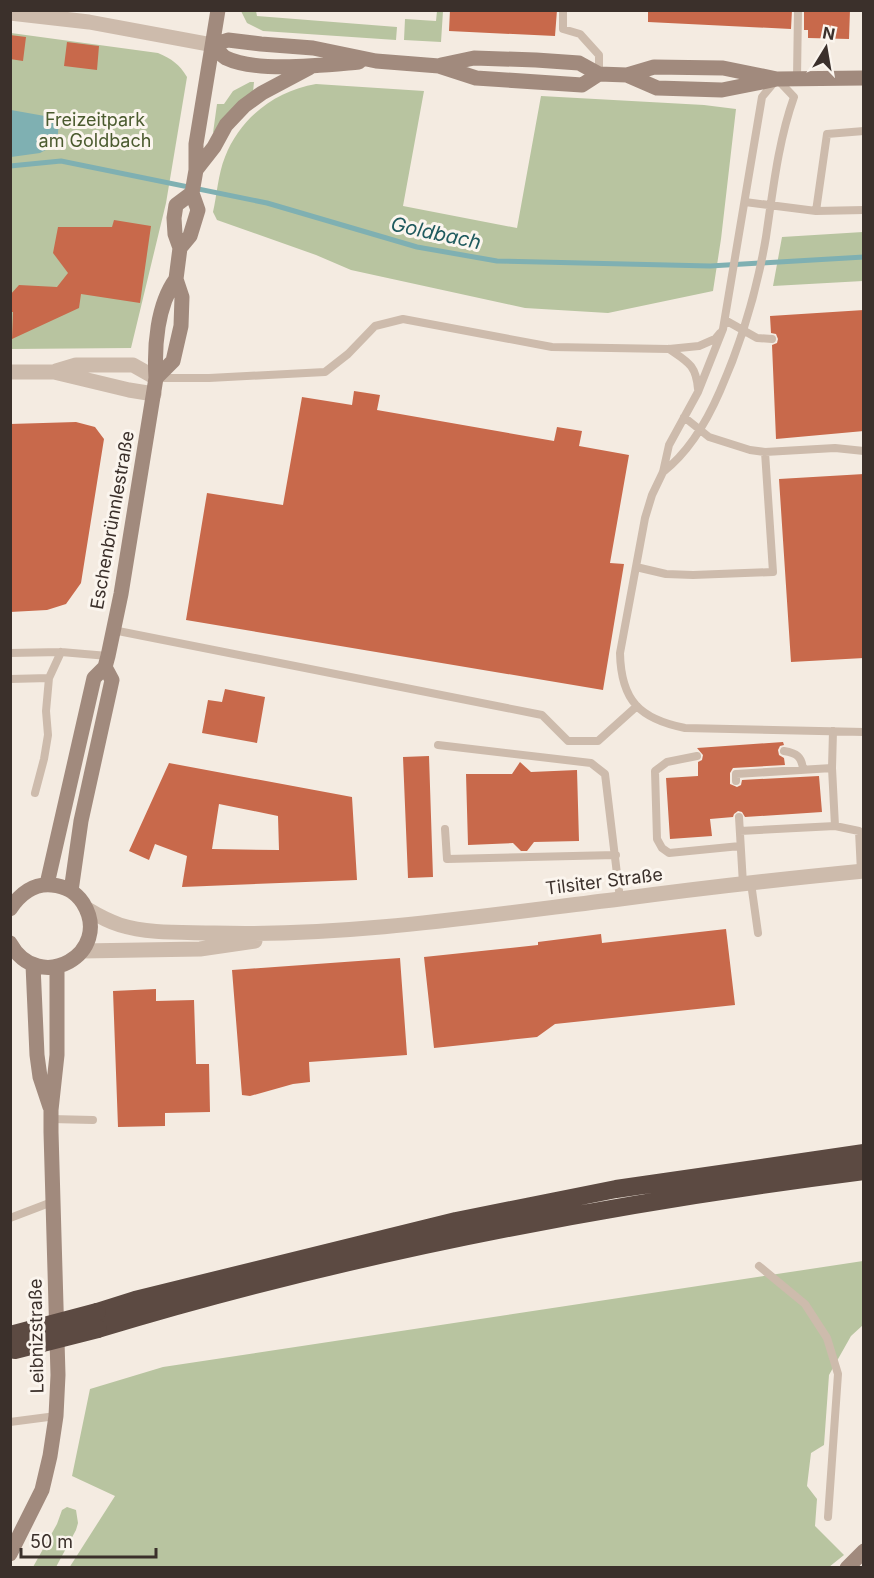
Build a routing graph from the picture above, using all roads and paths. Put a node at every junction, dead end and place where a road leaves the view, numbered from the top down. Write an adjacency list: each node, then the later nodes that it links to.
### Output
1 (218, 10): 6 (street, Eschenbrünnlestraße)
2 (563, 10): 10 (lane)
3 (798, 10): 12 (lane)
4 (10, 13): 5 (street)
5 (28, 13): 6 (street)
6 (213, 45): 7 (street); 8 (street); 16 (street, Eschenbrünnlestraße)
7 (376, 61): 8 (street); 9 (street)
8 (314, 66): 16 (street)
9 (439, 66): 10 (street); 10 (street)
10 (599, 74): 11 (street)
11 (627, 75): 14 (street); 14 (street)
12 (797, 78): 13 (street); 14 (street)
13 (864, 78)
14 (777, 79): 18 (lane); 19 (lane)
15 (864, 131): 21 (lane)
16 (196, 170): 17 (street, Eschenbrünnlestraße)
17 (192, 193): 22 (street, Eschenbrünnlestraße); 22 (street, Eschenbrünnlestraße)
18 (745, 202): 19 (lane); 23 (lane)
19 (771, 206): 21 (lane); 24 (lane)
20 (864, 210): 21 (lane)
21 (816, 211)
22 (180, 248): 29 (street, Eschenbrünnlestraße)
23 (724, 325): 24 (lane); 26 (lane); 30 (lane)
24 (744, 331): 25 (lane); 33 (lane)
25 (772, 339)
26 (669, 349): 29 (lane); 30 (lane)
27 (10, 372): 28 (street)
28 (54, 372): 29 (street); 31 (street)
29 (156, 378): 31 (street, Eschenbrünnlestraße)
30 (698, 392): 32 (lane)
31 (153, 394): 38 (street, Eschenbrünnlestraße)
32 (684, 417): 33 (lane); 36 (lane)
33 (700, 429): 35 (lane); 36 (lane)
34 (864, 451): 35 (lane)
35 (765, 452): 37 (lane)
36 (663, 472): 37 (lane)
37 (636, 567): 44 (lane)
38 (113, 630): 41 (street, Eschenbrünnlestraße); 44 (lane)
39 (61, 652): 40 (lane); 41 (lane); 42 (lane)
40 (10, 653)
41 (107, 662): 62 (street, Eschenbrünnlestraße); 63 (street, Eschenbrünnlestraße)
42 (49, 678): 43 (lane); 53 (lane)
43 (10, 679)
44 (637, 706): 45 (lane)
45 (833, 731): 46 (lane); 50 (lane)
46 (864, 732)
47 (438, 745): 59 (lane)
48 (784, 751): 51 (lane)
49 (697, 756): 58 (lane)
50 (832, 768): 51 (lane); 55 (lane)
51 (803, 770): 52 (lane)
52 (736, 781)
53 (34, 793)
54 (739, 817): 57 (lane)
55 (835, 825): 57 (lane); 60 (lane)
56 (445, 829): 59 (lane)
57 (740, 831): 58 (lane)
58 (741, 846): 61 (lane)
59 (616, 855): 64 (lane)
60 (862, 872): 61 (street, Tilsiter Straße)
61 (747, 883): 64 (street, Tilsiter Straße); 68 (lane)
62 (47, 884): 63 (street); 65 (street)
63 (70, 891): 66 (street)
64 (620, 898): 67 (street, Tilsiter Straße)
65 (10, 909)
66 (87, 909): 67 (street, Tilsiter Straße); 70 (street)
67 (349, 928): 70 (street, Tilsiter Straße)
68 (758, 933)
69 (12, 947): 71 (street)
70 (82, 951): 72 (street)
71 (33, 965): 72 (street); 73 (street, Leibnizstraße)
72 (57, 967): 73 (street, Leibnizstraße)
73 (51, 1115): 74 (lane); 77 (street, Leibnizstraße)
74 (93, 1120)
75 (864, 1153): 80 (highway)
76 (864, 1174): 80 (highway)
77 (52, 1202): 78 (lane); 82 (street, Leibnizstraße)
78 (10, 1218)
79 (759, 1266): 84 (lane)
80 (98, 1321): 81 (highway, bridge)
81 (12, 1343)
82 (56, 1416): 83 (lane); 86 (street, Leibnizstraße)
83 (10, 1422)
84 (828, 1517)
85 (864, 1551): 87 (street)
86 (10, 1554)
87 (847, 1568)

